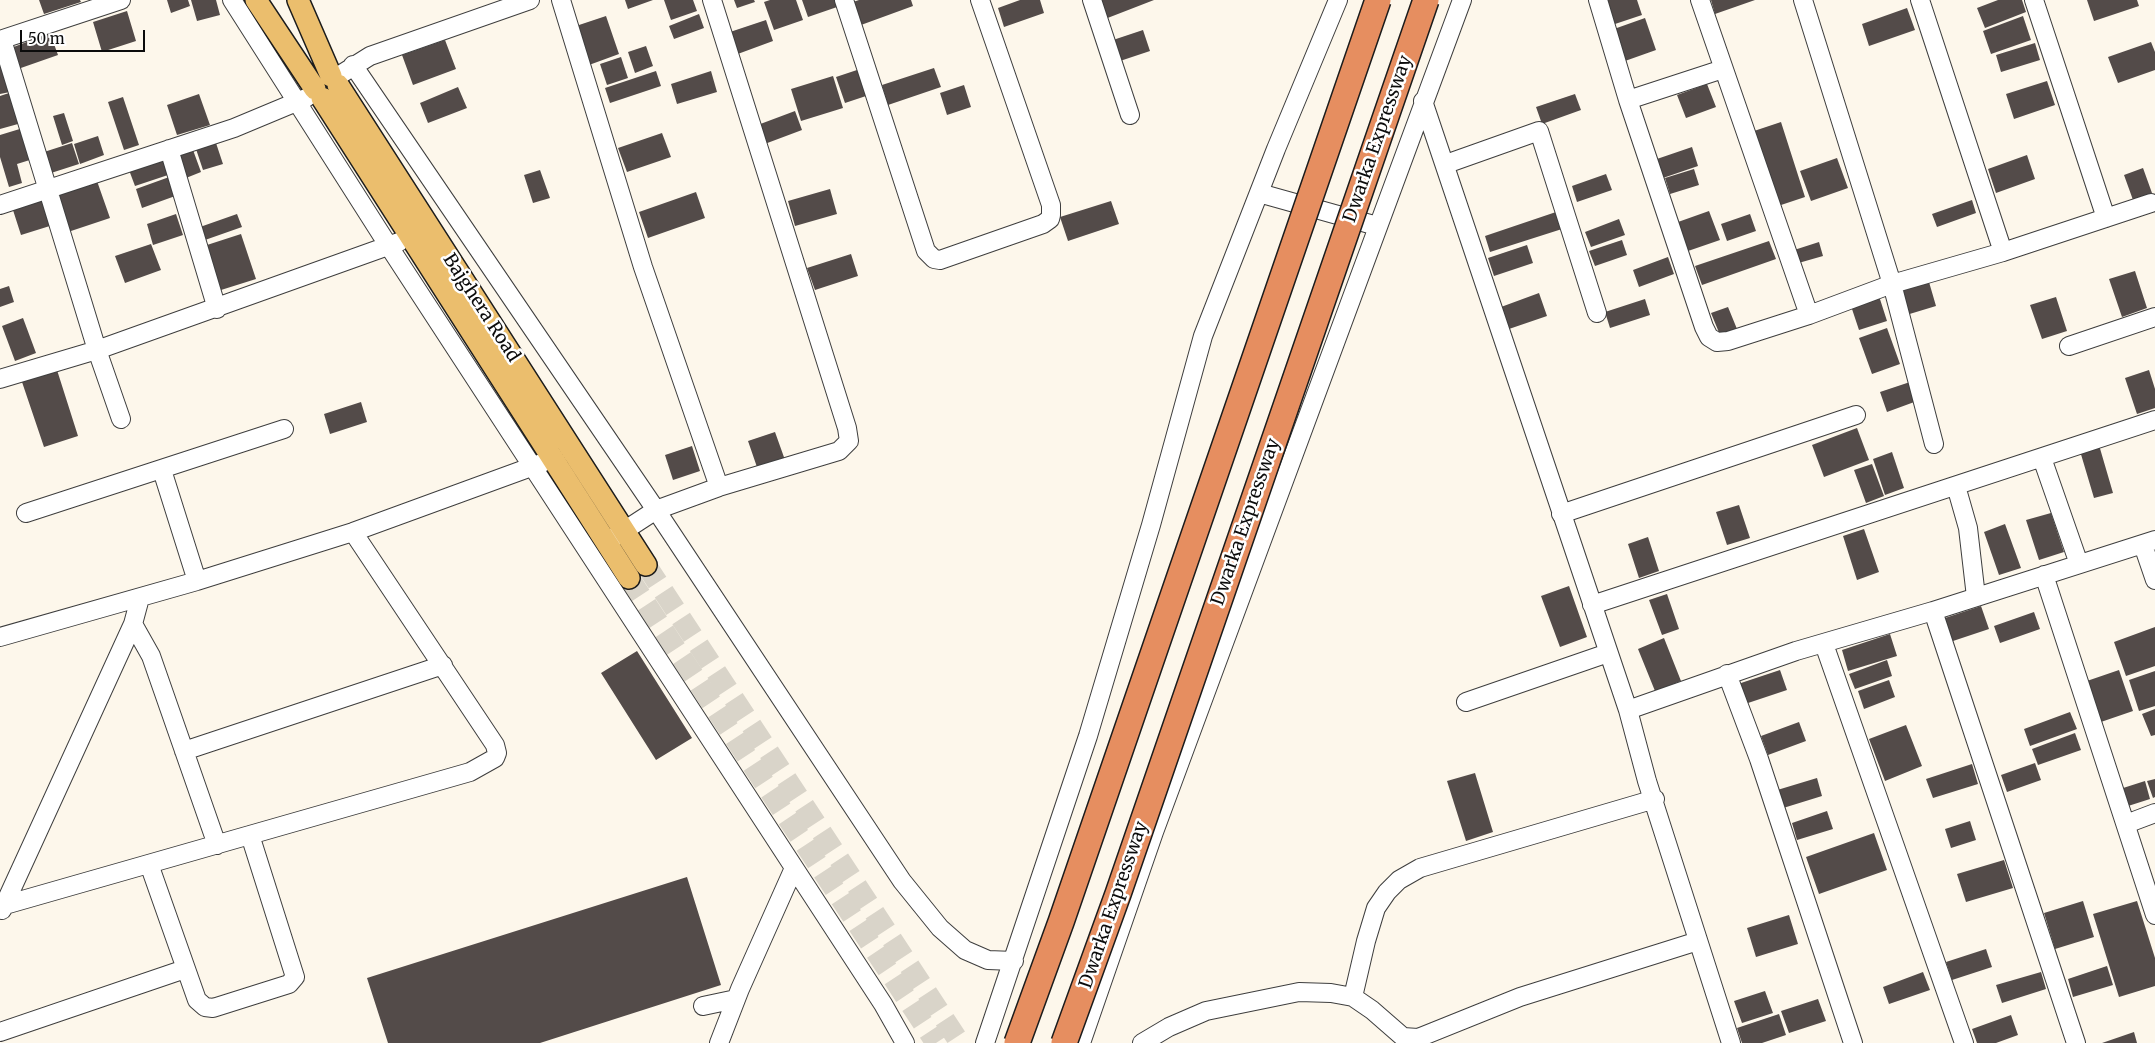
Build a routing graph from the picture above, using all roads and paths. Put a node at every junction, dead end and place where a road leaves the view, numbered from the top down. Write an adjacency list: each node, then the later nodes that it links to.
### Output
1 (121, 0): 21 (street)
2 (232, 0): 27 (street)
3 (256, 0): 24 (main road, Bajghera Road)
4 (298, 0): 24 (main road, Bajghera Road)
5 (530, 0): 20 (street)
6 (561, 0): 58 (street)
7 (712, 0): 58 (street)
8 (844, 0): 9 (street)
9 (980, 0)
10 (1092, 0): 28 (street)
11 (1338, 0): 32 (street)
12 (1378, 0): 104 (highway, bridge)
13 (1426, 0): 105 (highway, Dwarka Expressway, bridge)
14 (1462, 0): 26 (street)
15 (1598, 0): 25 (street)
16 (1700, 0): 23 (street)
17 (1802, 0): 40 (street)
18 (1920, 0): 39 (street)
19 (2034, 0): 35 (street)
20 (489, 6): 22 (street)
21 (1, 40): 31 (street)
22 (353, 66): 24 (street); 59 (street)
23 (1723, 69): 25 (street); 43 (street)
24 (326, 86): 27 (street); 37 (main road, Bajghera Road); 62 (main road, Bajghera Road)
25 (1628, 100): 43 (street)
26 (1423, 101): 30 (street); 36 (street)
27 (297, 102): 29 (street); 38 (street)
28 (1130, 115)
29 (169, 149): 31 (street); 41 (street)
30 (1446, 164): 42 (street); 61 (street)
31 (48, 188): 34 (street); 46 (street)
32 (1259, 193): 36 (street); 95 (street)
33 (2151, 203): 35 (street)
34 (0, 205)
35 (2106, 218): 39 (street)
36 (1377, 226): 106 (street)
37 (411, 238): 38 (street); 54 (main road, Bajghera Road)
38 (388, 245): 41 (street); 55 (street)
39 (2003, 252): 40 (street)
40 (1892, 284): 43 (street); 52 (street)
41 (217, 309): 46 (street)
42 (1597, 313)
43 (1809, 315)
44 (2155, 317): 45 (street)
45 (2069, 346)
46 (97, 350): 47 (street); 49 (street)
47 (0, 380)
48 (1856, 415): 61 (street)
49 (121, 419)
50 (2155, 420): 53 (street)
51 (284, 430): 56 (street)
52 (1934, 444)
53 (2042, 458): 57 (street); 66 (street)
54 (552, 459): 55 (street); 65 (main road, Bajghera Road)
55 (533, 466): 63 (street); 91 (street)
56 (162, 470): 60 (street); 71 (street)
57 (1956, 486): 72 (street); 74 (street)
58 (719, 487): 59 (street)
59 (656, 510): 62 (street); 95 (street)
60 (26, 513)
61 (1561, 514): 74 (street)
62 (624, 531): 65 (street); 67 (main road, Bajghera Road)
63 (353, 532): 71 (street); 80 (street)
64 (2149, 542): 66 (street); 70 (street)
65 (605, 543): 69 (main road, Bajghera Road)
66 (2079, 564): 68 (street)
67 (646, 565)
68 (2044, 576): 72 (street); 87 (street)
69 (629, 578)
70 (2155, 580)
71 (197, 581): 73 (street)
72 (1976, 597): 75 (street)
73 (140, 598): 76 (street); 77 (street)
74 (1592, 605): 79 (street)
75 (1933, 611): 78 (street); 111 (street)
76 (133, 624): 84 (street); 92 (street)
77 (0, 638)
78 (1824, 644): 81 (street); 110 (street)
79 (1608, 653): 82 (street); 83 (street)
80 (443, 665): 84 (street); 88 (street)
81 (1727, 674): 83 (street); 109 (street)
82 (1466, 702)
83 (1628, 710): 85 (street)
84 (184, 751): 89 (street)
85 (1655, 799): 94 (street); 97 (street)
86 (2155, 813): 87 (street)
87 (2126, 824): 93 (street)
88 (250, 835): 89 (street); 96 (street)
89 (217, 845): 90 (street)
90 (148, 864): 92 (street); 96 (street)
91 (794, 868): 98 (street); 102 (street)
92 (2, 910)
93 (2155, 915)
94 (1698, 941): 97 (street); 108 (street)
95 (1014, 961): 103 (street)
96 (184, 969): 100 (street)
97 (1353, 998): 107 (street)
98 (736, 999): 99 (street); 101 (street)
99 (703, 1006)
100 (0, 1032)
101 (719, 1043)
102 (905, 1043)
103 (985, 1043)
104 (1017, 1043)
105 (1064, 1043)
106 (1081, 1043)
107 (1142, 1043)
108 (1732, 1043)
109 (1854, 1043)
110 (1964, 1043)
111 (2076, 1043)

